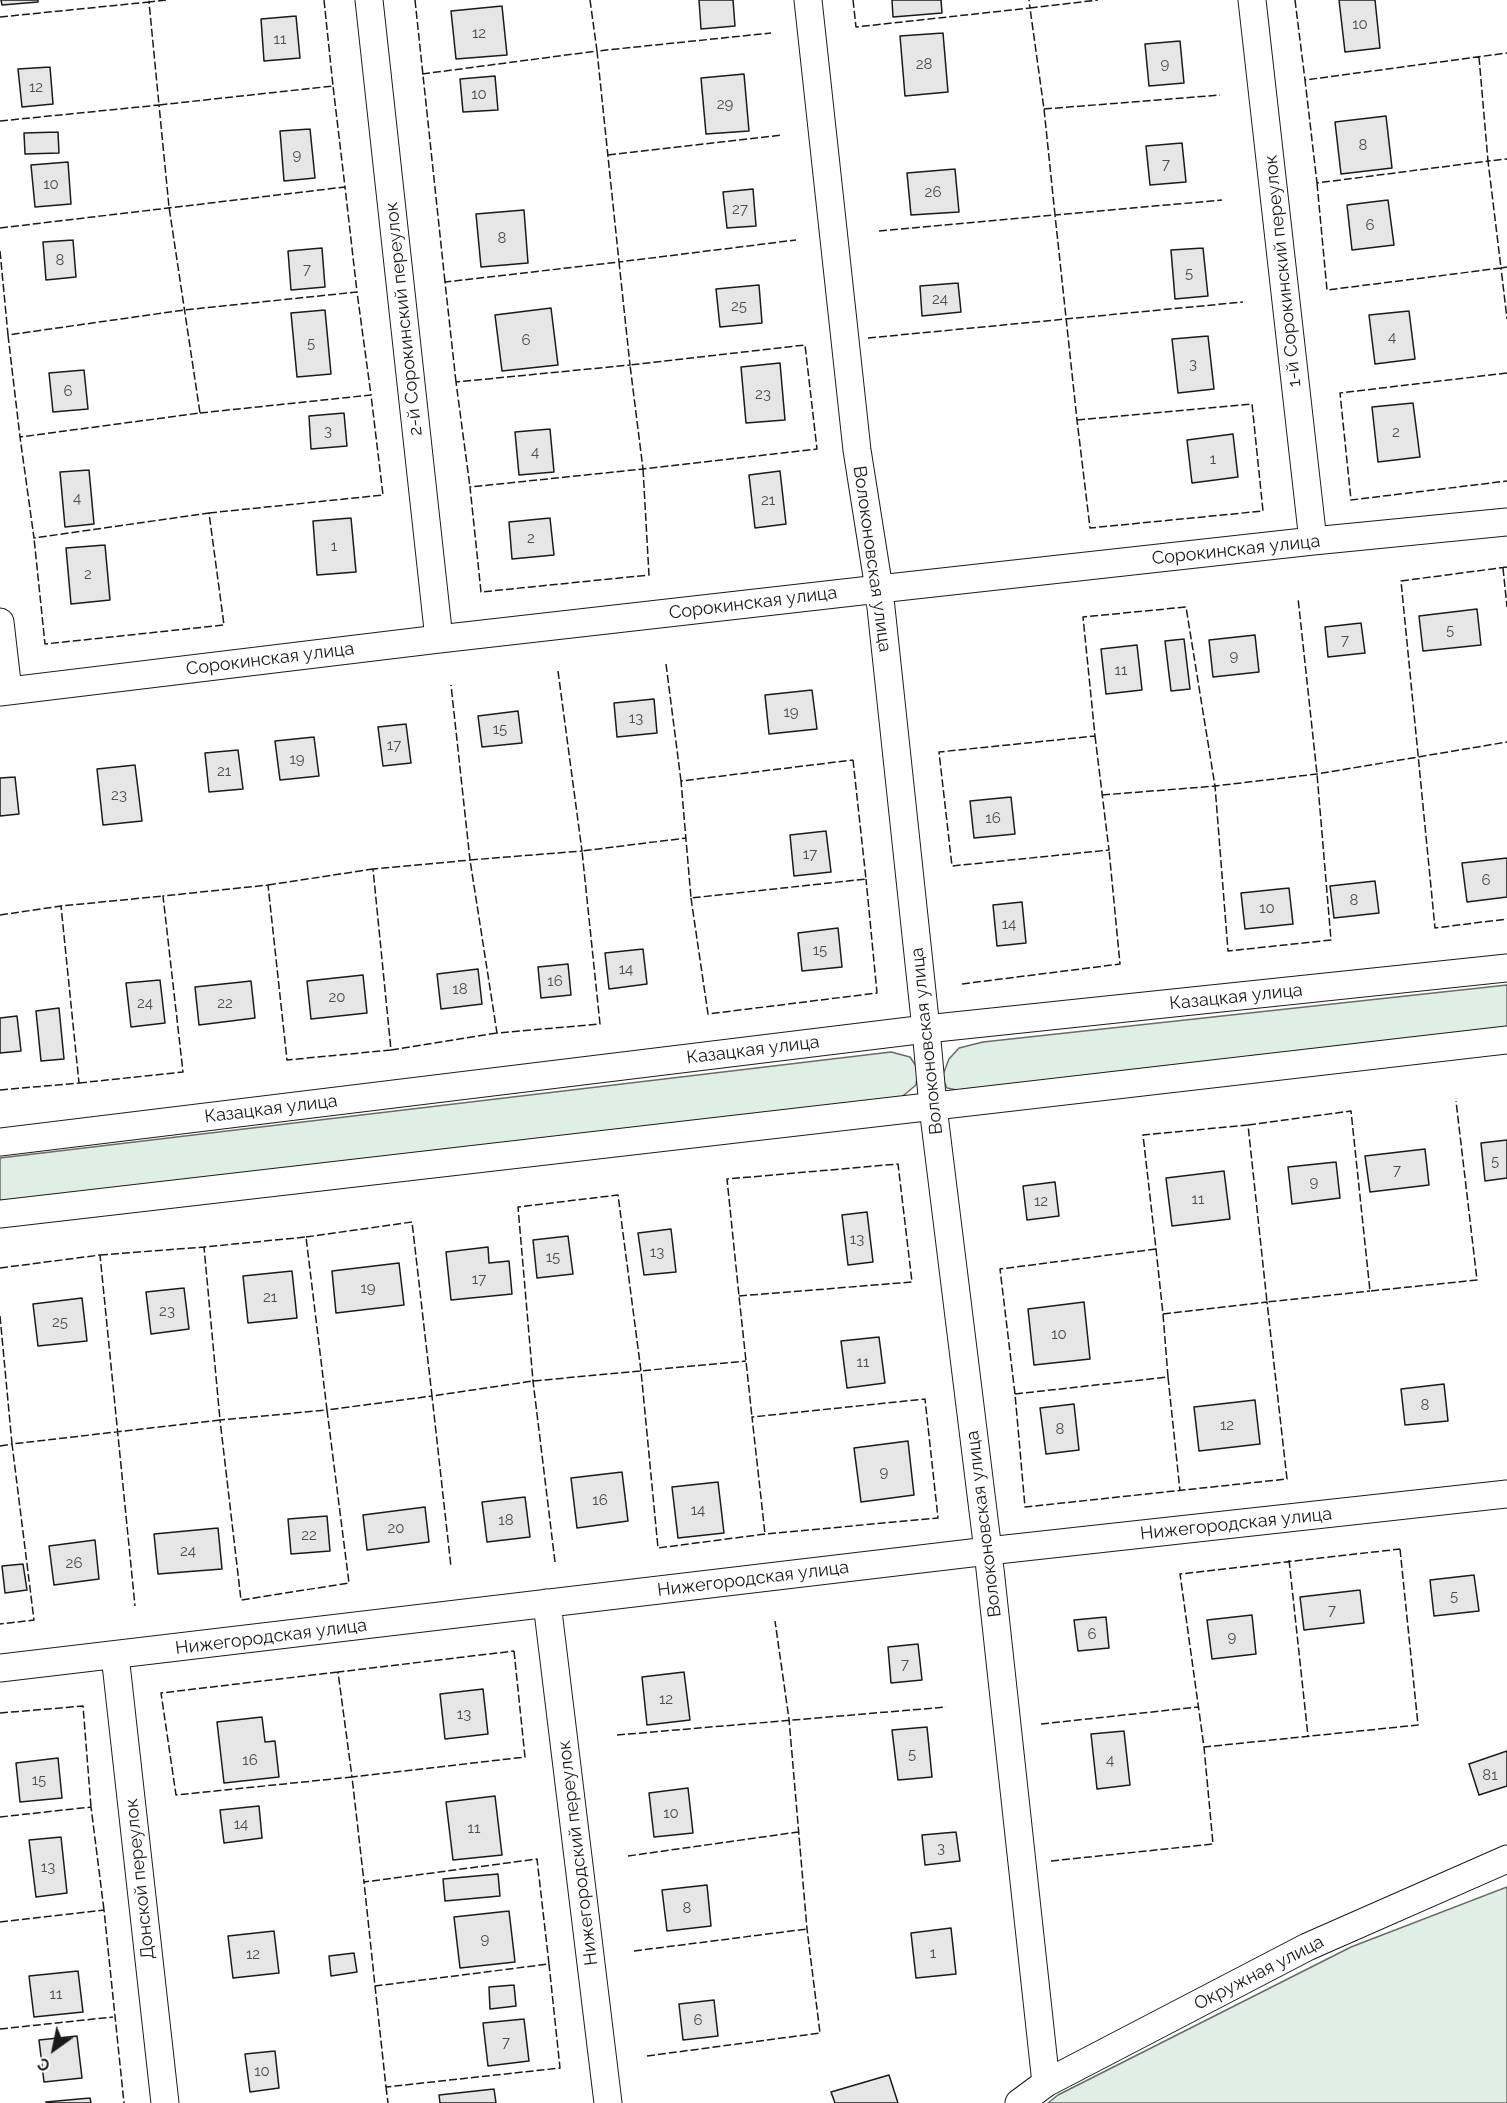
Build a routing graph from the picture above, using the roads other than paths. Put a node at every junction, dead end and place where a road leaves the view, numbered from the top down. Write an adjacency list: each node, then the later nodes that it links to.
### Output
1 (369, 0): 8 (street, 2-й Сорокинский переулок)
2 (808, 0): 6 (street, Волоконовская улица)
3 (1252, 0): 5 (street, 1-й Сорокинский переулок)
4 (1507, 522): 5 (street, Сорокинская улица)
5 (1313, 541): 6 (street, Сорокинская улица)
6 (879, 589): 8 (street, Сорокинская улица); 11 (street, Волоконовская улица)
7 (0, 622): 9 (street)
8 (439, 639): 9 (street, Сорокинская улица)
9 (4, 692)
10 (1507, 968): 11 (street, Казацкая улица)
11 (926, 1029): 13 (street, Волоконовская улица); 14 (street, Казацкая улица)
12 (1507, 1040): 13 (street)
13 (933, 1107): 15 (street); 17 (street, Волоконовская улица)
14 (0, 1142)
15 (0, 1214)
16 (1507, 1494): 17 (street, Нижегородская улица)
17 (988, 1551): 18 (street, Нижегородская улица); 22 (street, Волоконовская улица)
18 (547, 1603): 19 (street, Нижегородская улица); 24 (street, Нижегородский переулок)
19 (115, 1655): 20 (street, Нижегородская улица); 23 (street, Донской переулок)
20 (0, 1668)
21 (1507, 1859): 22 (street, Окружная улица)
22 (1046, 2083): 25 (street, Окружная улица)
23 (165, 2103)
24 (608, 2103)
25 (1020, 2103)

